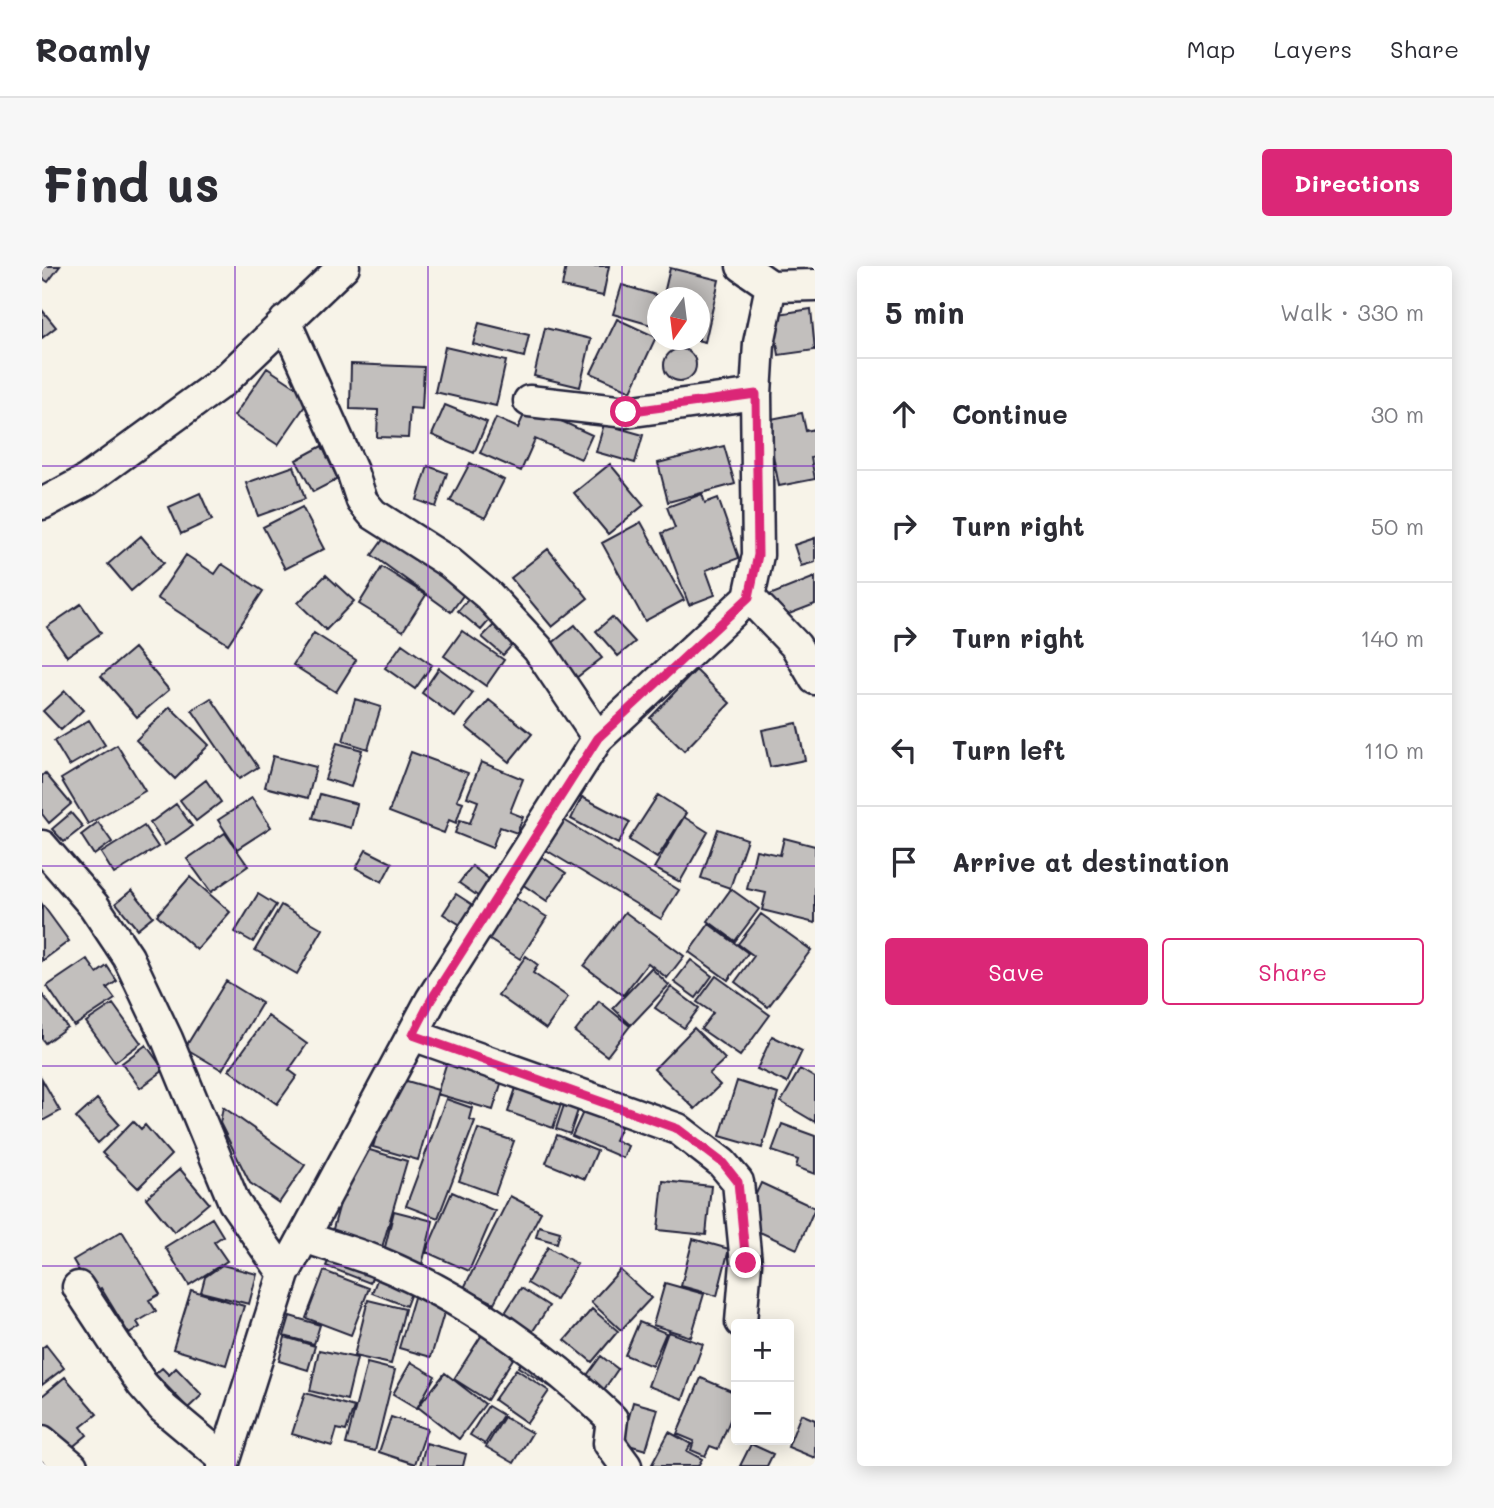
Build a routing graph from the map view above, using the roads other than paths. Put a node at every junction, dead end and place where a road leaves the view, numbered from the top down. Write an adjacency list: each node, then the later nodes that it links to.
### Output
1 (344, 266): 5 (street)
2 (742, 266): 4 (street)
3 (815, 285): 4 (street)
4 (771, 286): 6 (street)
5 (285, 321): 8 (street); 11 (street)
6 (756, 394): 7 (street); 9 (street)
7 (529, 401)
8 (42, 504)
9 (749, 597): 10 (street); 11 (street)
10 (815, 679)
11 (598, 738): 13 (street)
12 (42, 846): 15 (street)
13 (413, 1035): 14 (street); 17 (street)
14 (304, 1237): 15 (street); 21 (street)
15 (284, 1274): 19 (street)
16 (78, 1287): 19 (street)
17 (741, 1319)
18 (42, 1441): 20 (street)
19 (223, 1462)
20 (72, 1466)
21 (626, 1466)

